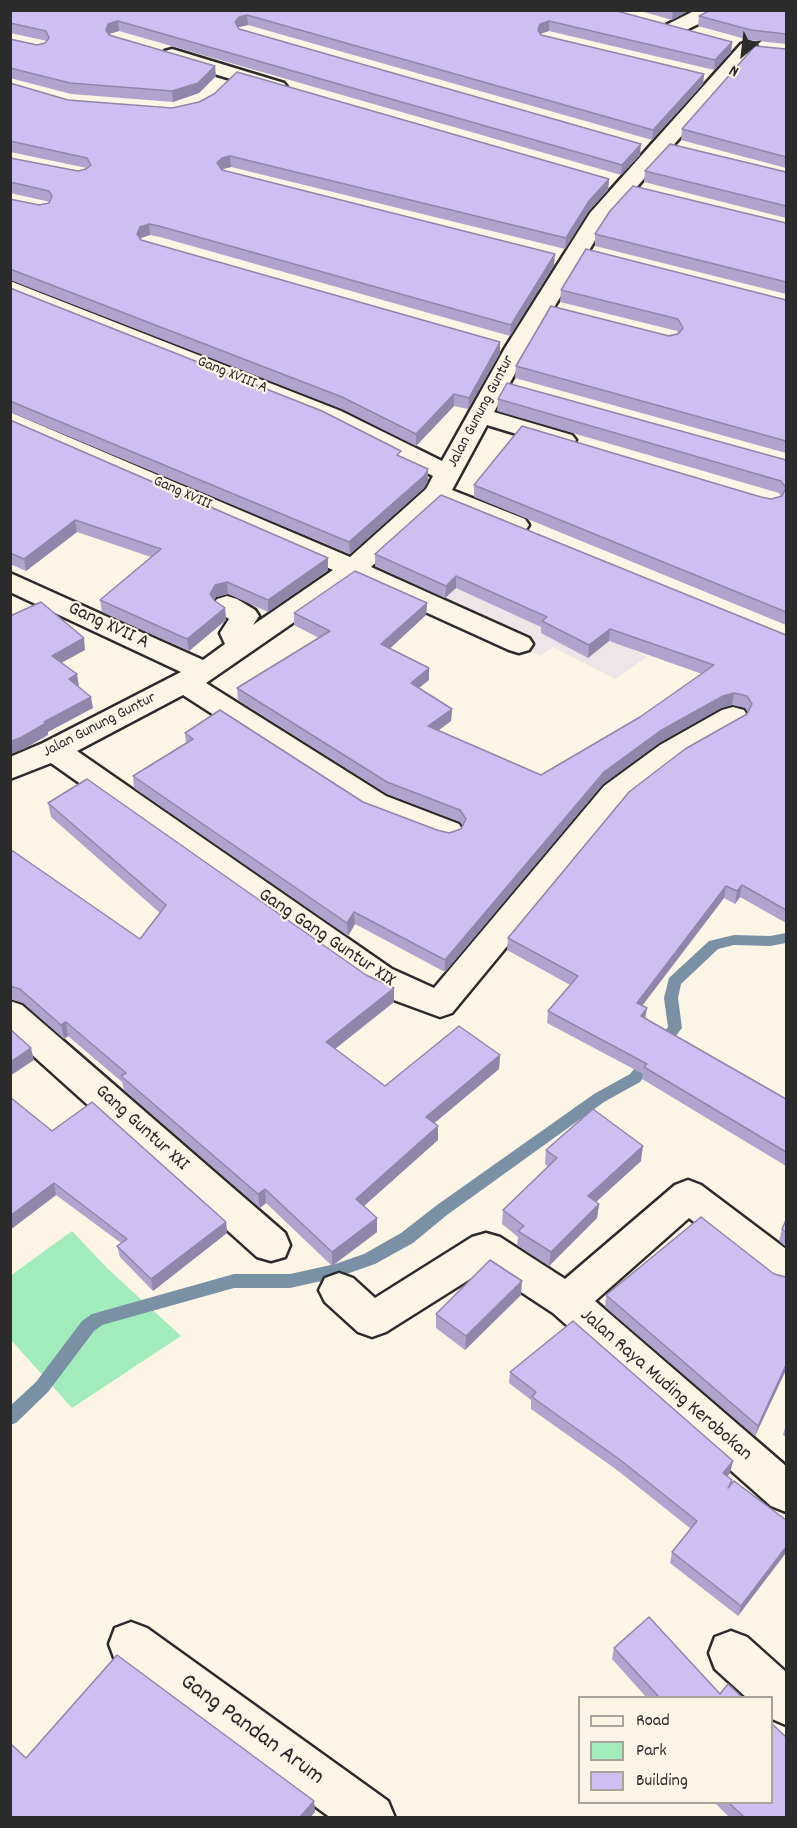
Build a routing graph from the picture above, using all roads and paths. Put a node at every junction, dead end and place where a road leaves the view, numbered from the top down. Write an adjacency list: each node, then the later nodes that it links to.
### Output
1 (712, 10): 3 (street)
2 (653, 24): 3 (street)
3 (673, 29): 4 (street)
4 (703, 36)
5 (746, 46): 9 (street, Jalan Gunung Guntur)
6 (155, 50): 7 (street)
7 (300, 93)
8 (10, 288): 12 (street, Gang XVIII A)
9 (479, 415): 11 (street); 12 (street, Jalan Gunung Guntur)
10 (10, 419): 14 (street, Gang XVIII)
11 (582, 446)
12 (443, 483): 13 (street, Gang XVIII A); 14 (street, Jalan Gunung Guntur)
13 (535, 534)
14 (353, 569): 17 (street, Jalan Gunung Guntur); 18 (street, Gang XVIII)
15 (10, 581): 19 (street, Gang XVII A)
16 (227, 605): 17 (street)
17 (245, 644): 19 (street, Jalan Gunung Guntur)
18 (519, 644)
19 (195, 677): 21 (street, Jalan Gunung Guntur); 23 (street, Gang XVII A)
20 (733, 717): 21 (street, Gang Gang Guntur XIX)
21 (54, 750): 22 (street, Jalan Gunung Guntur)
22 (10, 769)
23 (448, 832)
24 (10, 1014): 25 (street, Gang Guntur XXI)
25 (272, 1245)
26 (786, 1271): 28 (street, Jalan Raya Muding Kerobokan)
27 (339, 1290): 28 (street)
28 (567, 1301): 29 (street, Jalan Raya Muding Kerobokan)
29 (786, 1492)
30 (131, 1644): 33 (street, Gang Pandan Arum)
31 (731, 1653): 32 (street)
32 (786, 1702)
33 (371, 1818)

